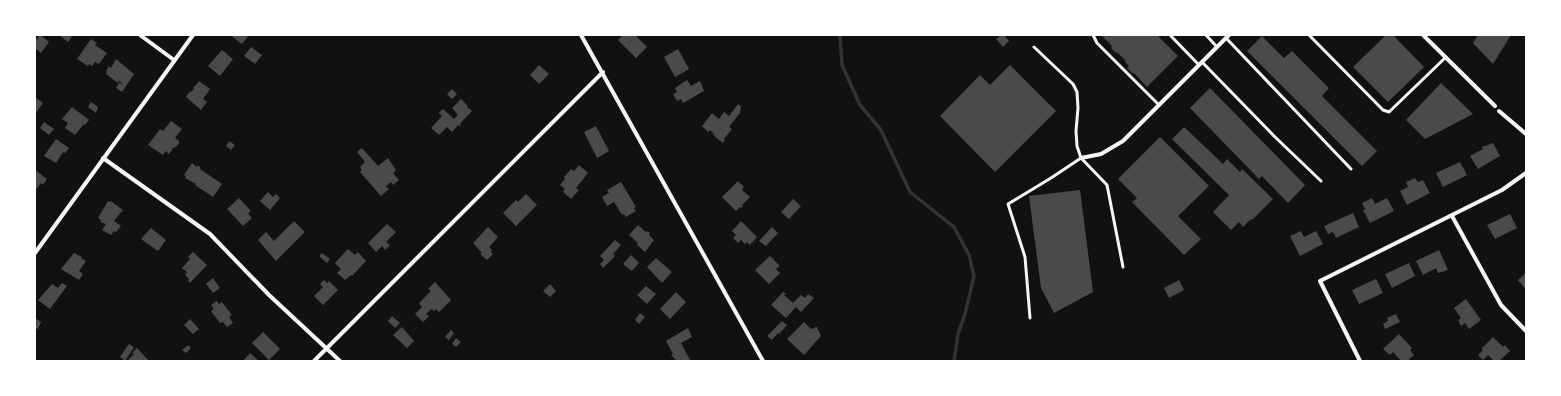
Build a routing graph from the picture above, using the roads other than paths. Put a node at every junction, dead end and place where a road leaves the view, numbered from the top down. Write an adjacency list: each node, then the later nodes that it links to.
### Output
1 (140, 35): 13 (street)
2 (193, 35): 13 (street)
3 (581, 35): 15 (street)
4 (1093, 35): 16 (lane)
5 (1170, 35): 14 (lane)
6 (1206, 35): 11 (lane)
7 (1309, 35): 12 (lane)
8 (1423, 35): 12 (street)
9 (1228, 36): 11 (street); 22 (lane)
10 (1034, 47): 21 (lane)
11 (1217, 47): 14 (street)
12 (1445, 58): 17 (street)
13 (174, 60): 20 (street)
14 (1200, 64): 16 (street); 24 (lane)
15 (602, 72): 30 (street); 33 (street)
16 (1159, 105): 21 (street)
17 (1495, 106)
18 (1499, 111): 19 (street)
19 (1526, 134)
20 (103, 158): 26 (street); 30 (street)
21 (1081, 158): 27 (lane); 28 (lane)
22 (1352, 169)
23 (1526, 173): 25 (street)
24 (1321, 180)
25 (1452, 216): 29 (street); 34 (street)
26 (35, 253)
27 (1124, 267)
28 (1030, 318)
29 (1526, 331)
30 (327, 348): 31 (street); 32 (street)
31 (314, 361)
32 (340, 361)
33 (763, 361)
34 (1360, 361)

